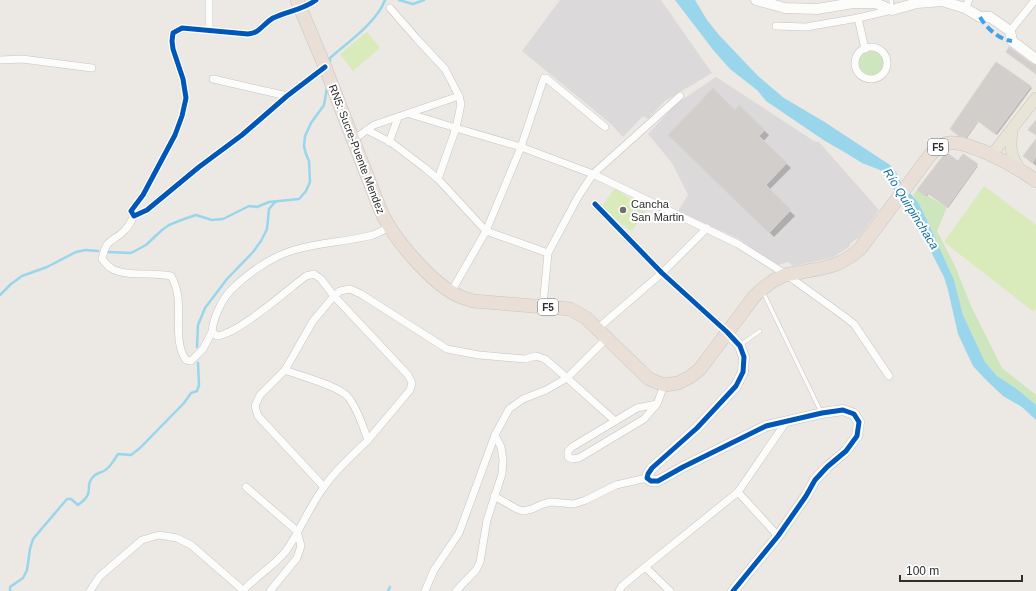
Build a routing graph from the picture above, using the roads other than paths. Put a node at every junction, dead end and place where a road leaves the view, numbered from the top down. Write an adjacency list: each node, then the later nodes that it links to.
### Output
1 (209, 0): 11 (street)
2 (316, 0): 5 (street)
3 (756, 0): 7 (street)
4 (1035, 0): 12 (street)
5 (299, 4): 11 (street); 16 (highway, RN5: Sucre-Puente Mendez / F5)
6 (967, 4): 7 (street); 12 (street)
7 (892, 5): 9 (street)
8 (390, 8): 20 (street)
9 (858, 18): 10 (street); 13 (street)
10 (776, 26)
11 (209, 30): 38 (street)
12 (1010, 31): 14 (street)
13 (865, 49): 13 (street)
14 (1036, 59)
15 (0, 60): 17 (street)
16 (325, 66): 19 (street); 29 (highway, RN5: Sucre-Puente Mendez / F5)
17 (92, 68)
18 (213, 79): 19 (street)
19 (287, 96): 38 (street)
20 (459, 96): 23 (street); 26 (street)
21 (680, 96): 34 (street)
22 (1036, 98): 28 (main road)
23 (410, 114): 24 (street); 26 (street)
24 (398, 118): 27 (street); 30 (street)
25 (605, 127): 31 (street)
26 (456, 128): 31 (street); 35 (street)
27 (367, 130): 29 (street); 30 (street)
28 (1012, 130): 32 (main road); 33 (main road)
29 (353, 140): 39 (highway, RN5: Sucre-Puente Mendez / F5)
30 (389, 142): 35 (street)
31 (521, 147): 34 (street); 41 (street)
32 (991, 156): 33 (highway, F5); 44 (highway, F5)
33 (1020, 170): 36 (highway, F5)
34 (593, 174): 40 (street); 42 (street)
35 (438, 179): 41 (street)
36 (1036, 181)
37 (595, 204): 43 (street)
38 (134, 216): 50 (street)
39 (389, 227): 46 (highway, RN5: Sucre-Puente Mendez / F5); 50 (street)
40 (707, 228): 43 (street); 44 (street)
41 (486, 231): 42 (street); 46 (street)
42 (548, 253): 48 (street)
43 (662, 273): 49 (street); 51 (street)
44 (787, 275): 45 (highway, F5); 56 (street)
45 (762, 289): 51 (highway, F5); 60 (lane)
46 (451, 292): 48 (highway, RN5: Sucre-Puente Mendez / F5)
47 (334, 296): 50 (street); 55 (street); 57 (street); 64 (street)
48 (543, 306): 49 (highway, RN5: Sucre-Puente Mendez / F5)
49 (597, 329): 53 (highway, RN5: Sucre-Puente Mendez / F5)
50 (212, 332)
51 (727, 332): 54 (street); 58 (highway, F5)
52 (760, 332): 54 (lane)
53 (607, 338): 57 (street); 58 (highway, RN5: Sucre-Puente Mendez / F5)
54 (740, 346): 65 (street)
55 (285, 370): 64 (street); 66 (street)
56 (889, 376)
57 (567, 378): 61 (street); 63 (street)
58 (664, 385): 59 (street)
59 (657, 404): 61 (street); 61 (street)
60 (822, 413): 62 (street); 71 (street)
61 (615, 421)
62 (786, 422): 65 (street); 68 (street)
63 (495, 435): 69 (street); 76 (street)
64 (368, 440): 66 (street)
65 (647, 478): 69 (street)
66 (324, 486): 70 (street)
67 (246, 487): 70 (street)
68 (738, 492): 71 (street); 72 (street)
69 (494, 496): 77 (street)
70 (298, 530): 74 (street); 75 (street)
71 (778, 536): 80 (street)
72 (645, 567): 78 (street); 79 (street)
73 (90, 591): 74 (street)
74 (244, 591)
75 (270, 591)
76 (425, 591)
77 (456, 591)
78 (619, 591)
79 (670, 591)
80 (733, 591)

